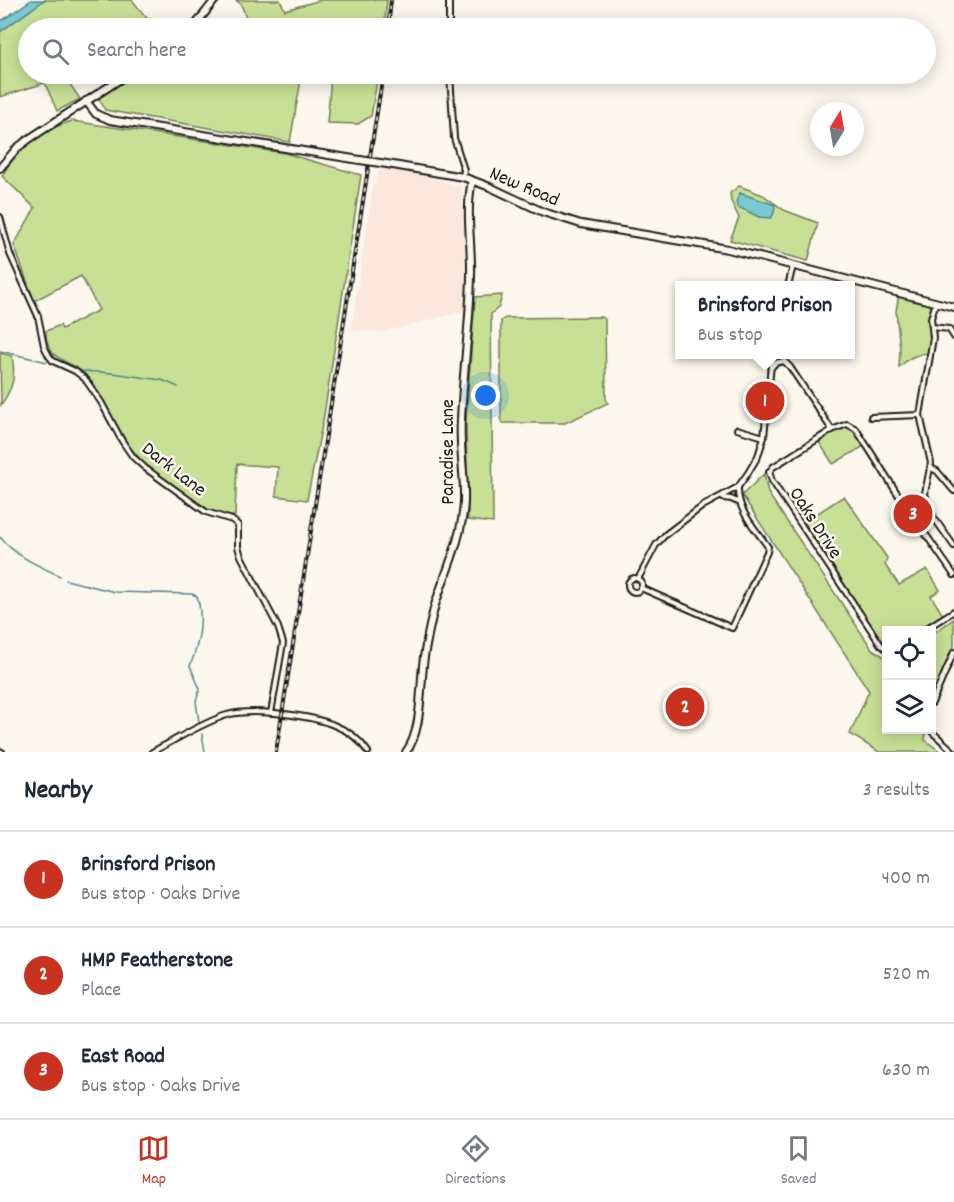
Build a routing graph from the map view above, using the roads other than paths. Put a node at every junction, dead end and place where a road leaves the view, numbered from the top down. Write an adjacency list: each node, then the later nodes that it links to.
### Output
1 (215, 0): 3 (street)
2 (449, 0): 4 (street)
3 (201, 18)
4 (449, 18)
5 (112, 84): 7 (street)
6 (451, 84): 9 (street)
7 (86, 101): 8 (street); 9 (street, New Road, bridge)
8 (0, 168)
9 (463, 177): 10 (street, New Road)
10 (472, 180): 12 (street, New Road); 45 (street, Paradise Lane)
11 (0, 217): 41 (street, Dark Lane)
12 (793, 265): 13 (street); 14 (street, New Road)
13 (789, 281)
14 (853, 281)
15 (855, 281): 16 (street, New Road)
16 (936, 303): 17 (street, New Road); 18 (street)
17 (954, 307)
18 (932, 327): 19 (street); 22 (street)
19 (954, 337)
20 (772, 359): 21 (street)
21 (771, 369): 25 (street); 26 (street)
22 (920, 414): 23 (street); 27 (street)
23 (871, 417)
24 (737, 429): 26 (street)
25 (832, 430): 33 (street); 38 (street, Oaks Drive)
26 (764, 437): 28 (street)
27 (931, 468): 29 (street); 32 (street)
28 (738, 487): 30 (street); 31 (street)
29 (954, 491)
30 (719, 499): 31 (street); 34 (street)
31 (739, 503): 35 (street)
32 (954, 546)
33 (954, 575)
34 (638, 579): 35 (street); 35 (street)
35 (641, 588)
36 (954, 610): 37 (street)
37 (930, 626)
38 (882, 646)
39 (954, 652): 40 (street)
40 (936, 694)
41 (271, 713): 43 (street); 44 (street)
42 (935, 734): 46 (street)
43 (152, 752)
44 (368, 752)
45 (406, 752)
46 (954, 752)

